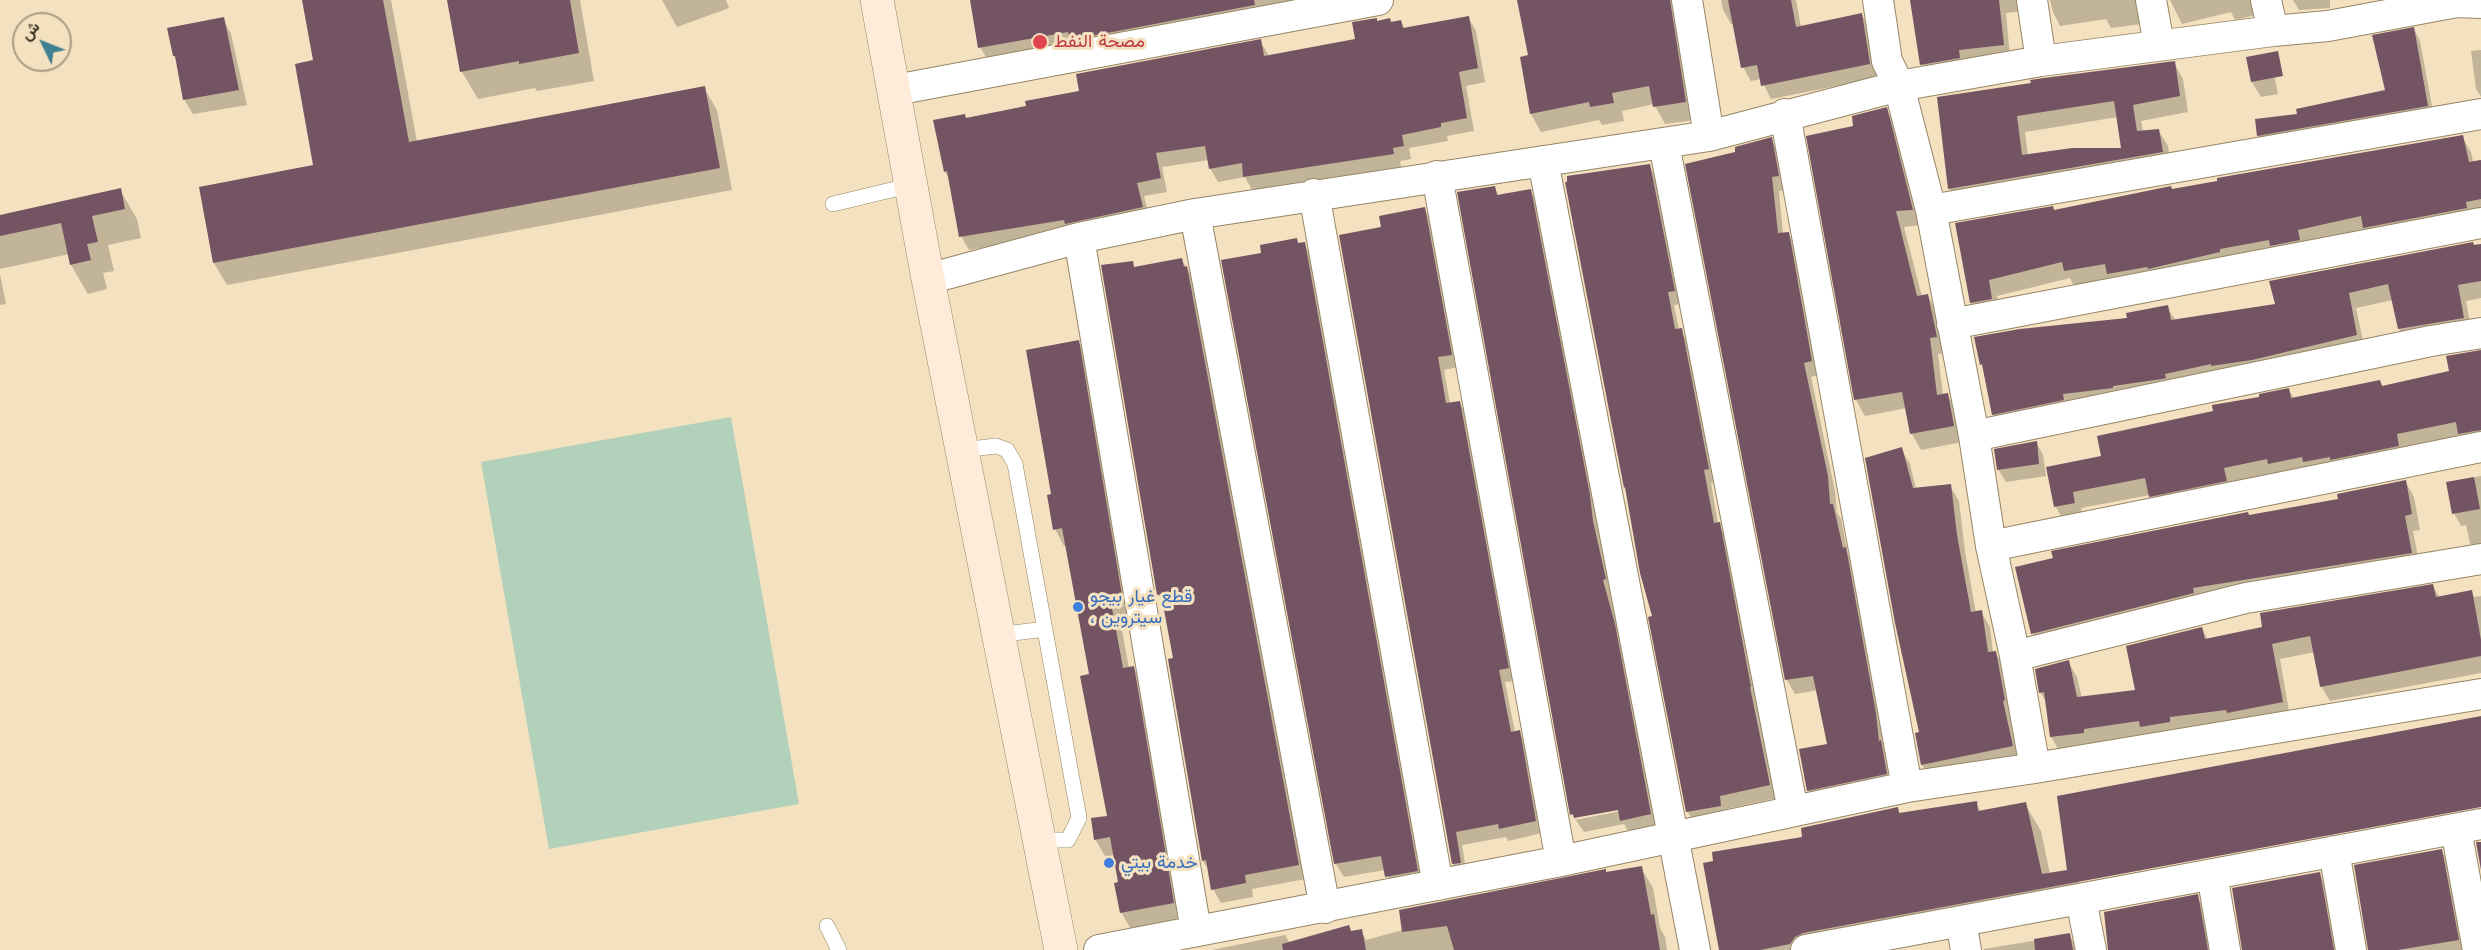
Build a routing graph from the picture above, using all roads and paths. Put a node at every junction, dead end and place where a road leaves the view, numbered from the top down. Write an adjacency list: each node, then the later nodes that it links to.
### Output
1 (878, 0): 13 (street)
2 (1378, 0): 13 (street)
3 (1687, 0): 16 (street)
4 (1878, 0): 12 (street)
5 (2032, 0): 11 (street)
6 (2151, 0): 10 (street)
7 (2266, 0): 9 (street)
8 (2481, 3): 9 (street)
9 (2272, 31): 10 (street)
10 (2159, 45): 11 (street)
11 (2041, 61): 12 (street)
12 (1899, 86): 14 (street); 23 (street)
13 (895, 90): 20 (street)
14 (1785, 114): 16 (street); 40 (street)
15 (2481, 114): 23 (street)
16 (1709, 136): 17 (street)
17 (1664, 144): 18 (street); 41 (street)
18 (1543, 161): 19 (street); 43 (street)
19 (1437, 176): 21 (street); 46 (street)
20 (912, 185): 22 (lane); 27 (street)
21 (1314, 194): 24 (street); 48 (street)
22 (833, 204)
23 (1931, 210): 28 (street)
24 (1196, 214): 26 (street); 50 (street)
25 (2481, 223): 28 (street)
26 (1079, 238): 27 (street); 53 (street)
27 (928, 279): 32 (street)
28 (1953, 324): 30 (street)
29 (2481, 333): 30 (street)
30 (1974, 436): 33 (street)
31 (2481, 447): 33 (street)
32 (962, 450): 35 (lane); 36 (street)
33 (1991, 546): 37 (street)
34 (2481, 559): 37 (street)
35 (1045, 629): 36 (lane); 44 (lane)
36 (998, 634): 44 (street)
37 (2015, 656): 39 (street)
38 (2481, 694): 39 (street)
39 (2035, 768): 40 (street)
40 (1907, 787): 41 (street)
41 (1793, 811): 43 (street)
42 (2468, 826): 45 (street); 63 (street)
43 (1674, 836): 46 (street); 58 (street)
44 (1039, 840): 56 (street)
45 (2334, 851): 47 (street); 62 (street)
46 (1561, 861): 48 (street)
47 (2212, 874): 49 (street); 61 (street)
48 (1438, 885): 50 (street)
49 (2081, 899): 51 (street); 60 (street)
50 (1325, 908): 53 (street)
51 (1961, 921): 54 (street); 59 (street)
52 (827, 926): 55 (lane)
53 (1196, 931): 57 (street)
54 (1821, 949)
55 (839, 950)
56 (1061, 950)
57 (1099, 950)
58 (1695, 950)
59 (1966, 950)
60 (2091, 950)
61 (2225, 950)
62 (2351, 950)
63 (2478, 950)

